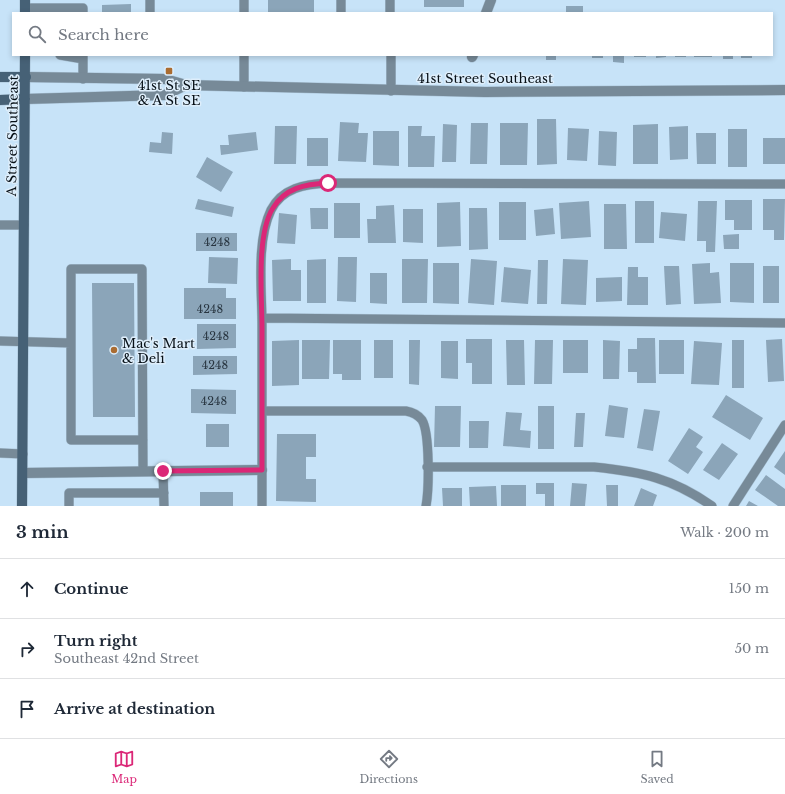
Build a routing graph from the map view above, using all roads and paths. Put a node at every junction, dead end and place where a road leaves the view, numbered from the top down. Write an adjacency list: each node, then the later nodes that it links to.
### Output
1 (150, 0): 9 (lane)
2 (244, 0): 10 (lane)
3 (341, 0): 11 (lane)
4 (390, 0): 12 (lane)
5 (491, 0): 13 (street)
6 (25, 7): 7 (lane)
7 (50, 11): 8 (lane)
8 (83, 12)
9 (150, 12)
10 (244, 12)
11 (341, 12)
12 (390, 12)
13 (486, 12)
14 (25, 56): 20 (main road, A Street Southeast)
15 (72, 56): 18 (lane)
16 (244, 56): 23 (lane)
17 (391, 56): 25 (lane)
18 (83, 57): 21 (lane)
19 (0, 77): 20 (main road)
20 (26, 77): 21 (street, 41st Street Southeast); 27 (main road, A Street Southeast)
21 (83, 79): 22 (street, 41st Street Southeast)
22 (186, 86): 23 (street, 41st Street Southeast); 27 (street, 41st Street Southeast)
23 (244, 87): 25 (street, 41st Street Southeast)
24 (785, 90): 25 (street, 41st Street Southeast)
25 (391, 91)
26 (0, 100): 27 (main road)
27 (25, 100): 30 (main road, A Street Southeast)
28 (785, 184): 31 (lane)
29 (0, 225): 30 (lane)
30 (24, 225): 34 (main road, A Street Southeast)
31 (262, 318): 32 (lane); 36 (lane)
32 (785, 323)
33 (0, 341): 34 (lane)
34 (24, 343): 35 (lane); 40 (main road, A Street Southeast)
35 (71, 343): 38 (lane); 38 (lane)
36 (262, 411): 41 (lane); 42 (lane)
37 (785, 424): 53 (lane)
38 (143, 440): 43 (lane)
39 (0, 453): 40 (lane)
40 (23, 454): 45 (main road, A Street Southeast)
41 (427, 467): 51 (lane); 52 (lane)
42 (262, 470): 44 (street); 50 (lane)
43 (143, 471): 44 (street); 45 (street)
44 (163, 471): 46 (lane)
45 (23, 473): 47 (main road, A Street Southeast)
46 (164, 494): 48 (lane); 49 (lane)
47 (22, 506)
48 (69, 506)
49 (164, 506)
50 (262, 506)
51 (426, 506)
52 (712, 506)
53 (732, 506)

